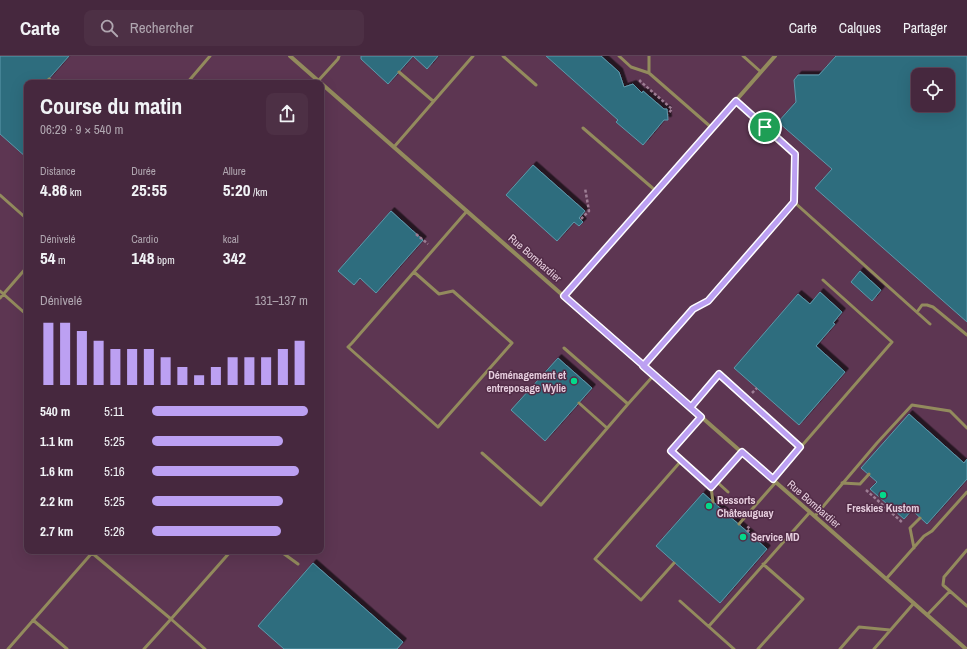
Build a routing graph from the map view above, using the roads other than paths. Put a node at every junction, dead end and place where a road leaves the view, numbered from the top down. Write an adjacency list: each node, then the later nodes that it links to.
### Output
1 (210, 56): 13 (lane)
2 (290, 56): 14 (street, Rue Bombardier)
3 (340, 56): 15 (lane)
4 (473, 56): 19 (lane)
5 (503, 56): 16 (lane)
6 (619, 56): 12 (lane)
7 (649, 56): 12 (lane)
8 (743, 56): 11 (lane)
9 (775, 56): 11 (street)
10 (399, 72): 19 (lane)
11 (761, 72): 18 (street)
12 (649, 73): 21 (lane)
13 (190, 80)
14 (317, 80)
15 (319, 80)
16 (536, 85)
17 (324, 86): 22 (street, Rue Bombardier)
18 (736, 101): 21 (street); 25 (lane)
19 (433, 102): 22 (lane)
20 (583, 128): 23 (lane)
21 (712, 128): 23 (street)
22 (394, 147): 26 (street, Rue Bombardier)
23 (656, 191): 33 (street)
24 (0, 195): 27 (lane)
25 (794, 202): 36 (lane); 40 (lane)
26 (467, 211): 29 (lane); 33 (street, Rue Bombardier)
27 (24, 216)
28 (24, 271): 32 (lane)
29 (414, 272): 29 (lane)
30 (823, 280): 48 (lane)
31 (0, 290): 32 (lane)
32 (4, 294): 34 (lane); 35 (lane)
33 (564, 296): 40 (street, Rue Bombardier)
34 (0, 298)
35 (24, 312)
36 (917, 312): 37 (lane); 38 (lane)
37 (930, 324)
38 (967, 335)
39 (564, 348): 43 (lane)
40 (643, 366): 41 (street, Rue Bombardier)
41 (654, 375): 43 (lane); 44 (street, Rue Bombardier)
42 (579, 403): 46 (lane)
43 (628, 404): 46 (lane)
44 (691, 407): 45 (street, Rue Bombardier); 48 (lane)
45 (701, 417): 49 (street, Rue Bombardier); 51 (lane)
46 (608, 428): 50 (lane)
47 (967, 428): 55 (lane)
48 (800, 447): 54 (lane)
49 (742, 452): 53 (lane); 54 (street, Rue Bombardier)
50 (482, 453)
51 (681, 461): 56 (lane); 70 (lane)
52 (869, 474): 55 (lane)
53 (716, 481): 56 (lane); 57 (lane)
54 (775, 481): 60 (street, Rue Bombardier); 63 (lane)
55 (842, 484): 61 (lane)
56 (711, 487): 59 (lane)
57 (728, 492)
58 (967, 492): 64 (lane)
59 (713, 502)
60 (810, 512): 61 (street, Rue Bombardier); 72 (lane)
61 (815, 516): 73 (street, Rue Bombardier)
62 (920, 518): 64 (lane)
63 (739, 524)
64 (914, 548): 73 (lane)
65 (967, 550): 74 (lane)
66 (91, 554): 80 (lane)
67 (93, 554): 79 (lane)
68 (228, 554): 79 (lane)
69 (284, 554): 71 (lane)
70 (674, 563)
71 (298, 564)
72 (764, 564): 81 (lane); 88 (lane)
73 (886, 579): 76 (street, Rue Bombardier)
74 (950, 591): 77 (lane); 78 (lane)
75 (680, 601): 81 (lane)
76 (914, 604): 78 (street, Rue Bombardier); 82 (lane)
77 (967, 606)
78 (927, 615): 91 (street, Rue Bombardier)
79 (171, 619): 85 (lane); 86 (lane)
80 (34, 620): 83 (lane); 84 (lane)
81 (709, 626): 87 (lane)
82 (890, 630): 89 (lane); 90 (lane)
83 (8, 649)
84 (66, 649)
85 (144, 649)
86 (205, 649)
87 (734, 649)
88 (758, 649)
89 (840, 649)
90 (874, 649)
91 (966, 649)

